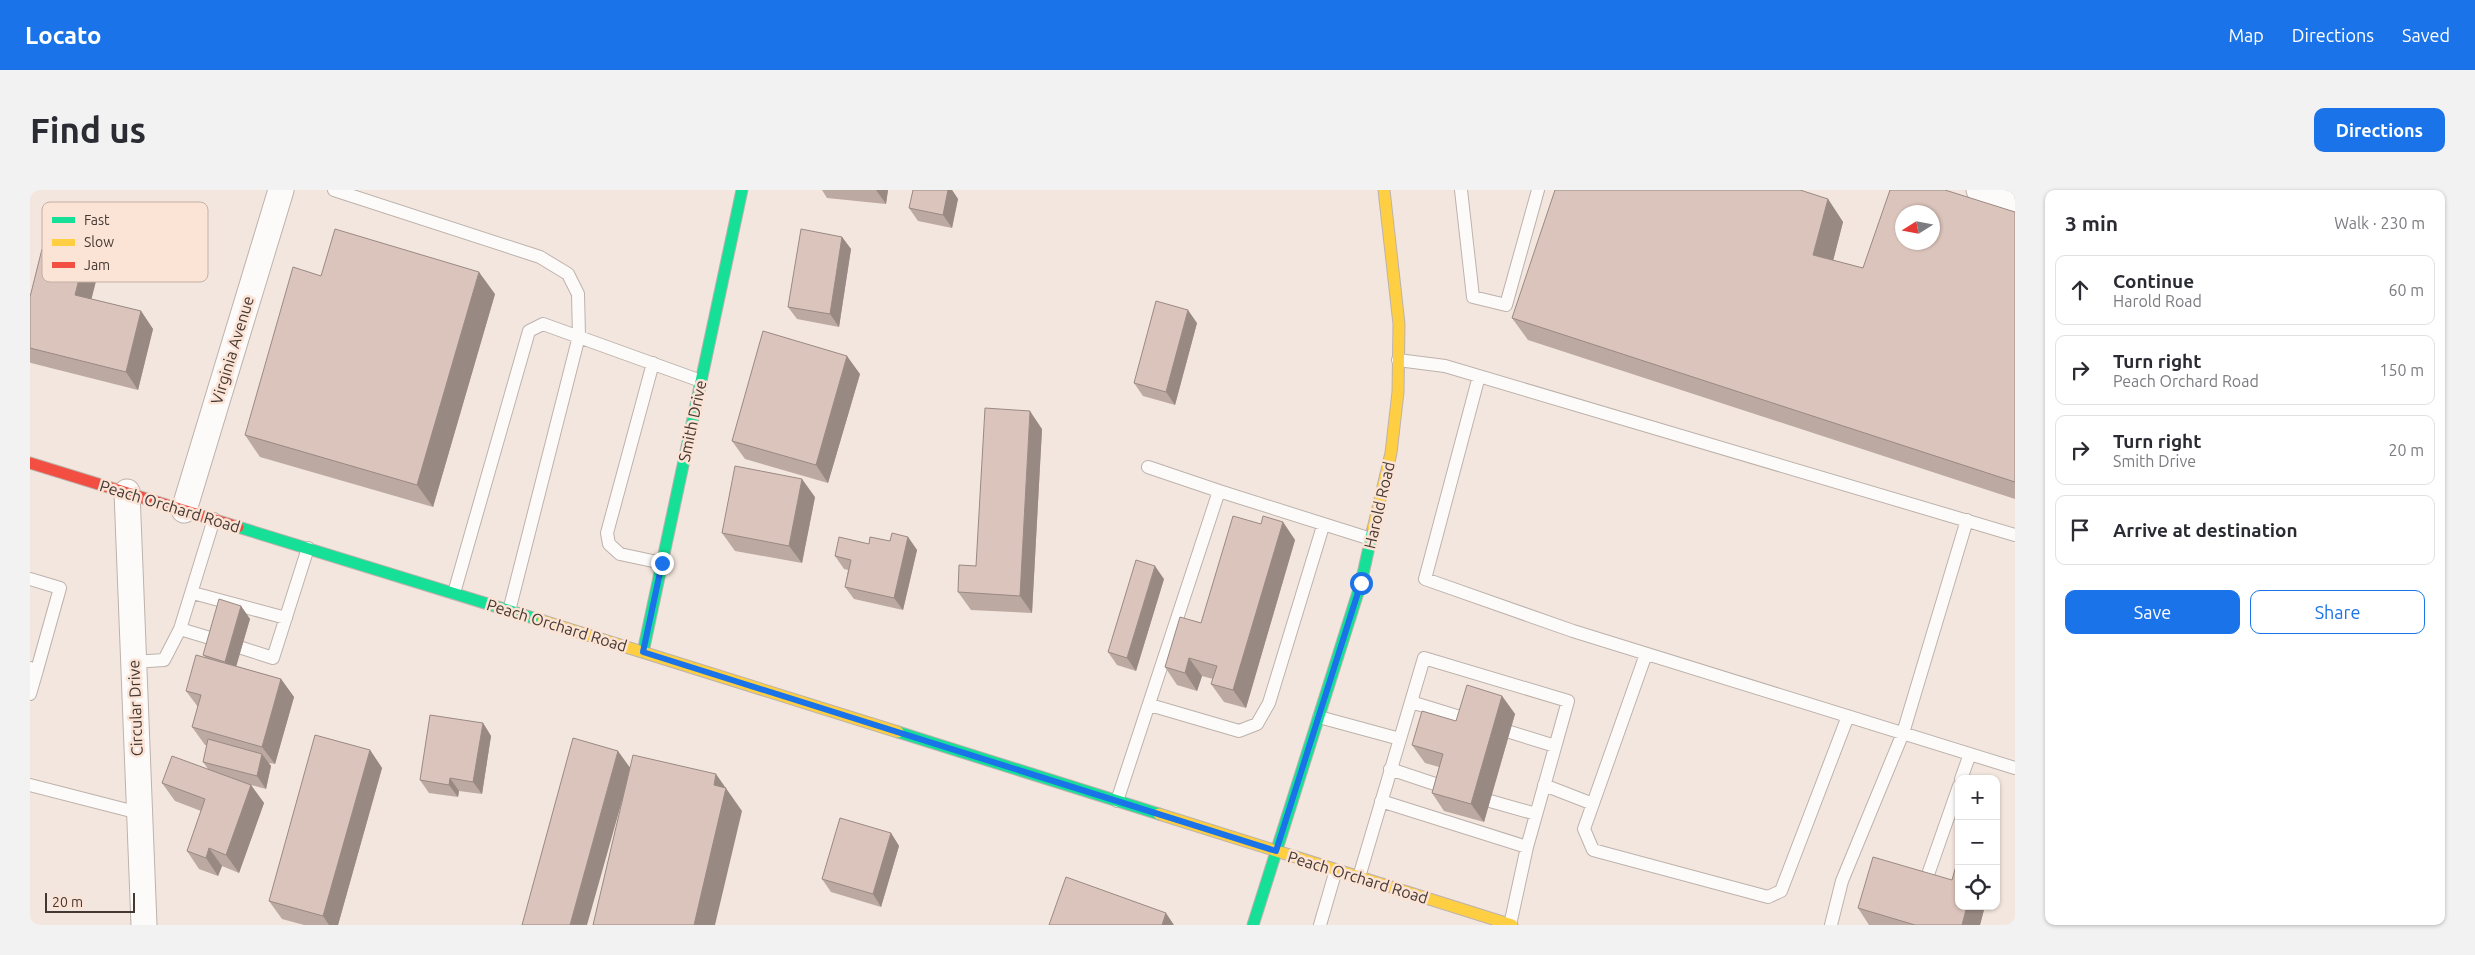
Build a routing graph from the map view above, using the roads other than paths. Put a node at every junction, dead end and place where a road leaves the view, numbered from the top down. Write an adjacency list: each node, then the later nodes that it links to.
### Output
1 (281, 190): 18 (street, Virginia Avenue)
2 (334, 190): 9 (lane)
3 (742, 190): 13 (main road, Smith Drive)
4 (1384, 190): 10 (main road, Harold Road)
5 (1461, 190): 6 (lane)
6 (1538, 190)
7 (1978, 190): 8 (street)
8 (2015, 201)
9 (579, 336): 11 (lane); 28 (lane); 29 (lane)
10 (1398, 360): 12 (lane); 23 (main road, Harold Road)
11 (653, 363): 13 (lane); 25 (lane)
12 (1478, 376): 20 (lane); 35 (lane)
13 (701, 381): 25 (main road, Smith Drive)
14 (30, 463): 17 (main road, Peach Orchard Road)
15 (1148, 467): 16 (lane)
16 (1219, 491): 21 (lane); 40 (lane)
17 (127, 492): 18 (main road, Peach Orchard Road); 36 (street, Circular Drive)
18 (184, 510): 19 (main road, Peach Orchard Road)
19 (214, 519): 24 (main road, Peach Orchard Road); 27 (lane)
20 (1967, 520): 22 (lane); 45 (lane)
21 (1323, 526): 23 (lane); 40 (lane)
22 (2015, 535)
23 (1371, 539): 41 (main road, Harold Road)
24 (308, 548): 28 (main road, Peach Orchard Road); 30 (lane)
25 (662, 563): 34 (main road, Smith Drive)
26 (30, 579): 37 (lane)
27 (192, 593): 30 (lane); 31 (lane)
28 (454, 593): 29 (main road, Peach Orchard Road)
29 (509, 611): 34 (main road, Peach Orchard Road)
30 (286, 618): 33 (lane)
31 (180, 629): 32 (lane); 36 (lane)
32 (220, 641)
33 (242, 648)
34 (643, 652): 56 (main road, Peach Orchard Road)
35 (1646, 654): 42 (lane); 59 (lane)
36 (133, 662): 60 (street, Circular Drive)
37 (34, 669): 38 (lane)
38 (30, 694)
39 (1411, 702): 43 (lane); 46 (lane); 47 (lane)
40 (1150, 705): 56 (lane)
41 (1319, 716): 46 (lane); 63 (main road, Harold Road)
42 (1848, 716): 45 (lane); 59 (lane)
43 (1474, 721)
44 (1510, 732): 47 (lane)
45 (1903, 733): 48 (lane); 71 (lane)
46 (1400, 739): 50 (lane)
47 (1556, 746): 53 (lane)
48 (1970, 754): 49 (lane); 51 (lane)
49 (2015, 768)
50 (1390, 770): 54 (lane); 57 (lane)
51 (1962, 775)
52 (30, 785): 60 (lane)
53 (1544, 785): 59 (lane); 61 (lane)
54 (1450, 789)
55 (1955, 797): 66 (lane)
56 (1117, 801): 63 (main road, Peach Orchard Road)
57 (1381, 801): 62 (lane); 65 (lane)
58 (1490, 801): 61 (lane)
59 (1593, 804)
60 (139, 814): 67 (street, Circular Drive)
61 (1536, 814): 62 (lane)
62 (1527, 847): 70 (lane)
63 (1276, 851): 64 (main road, Peach Orchard Road); 68 (main road, Harold Road)
64 (1336, 870): 65 (main road, Peach Orchard Road); 69 (lane)
65 (1358, 877): 70 (main road, Peach Orchard Road)
66 (1924, 886)
67 (144, 925)
68 (1254, 925)
69 (1320, 925)
70 (1511, 925)
71 (1831, 925)

